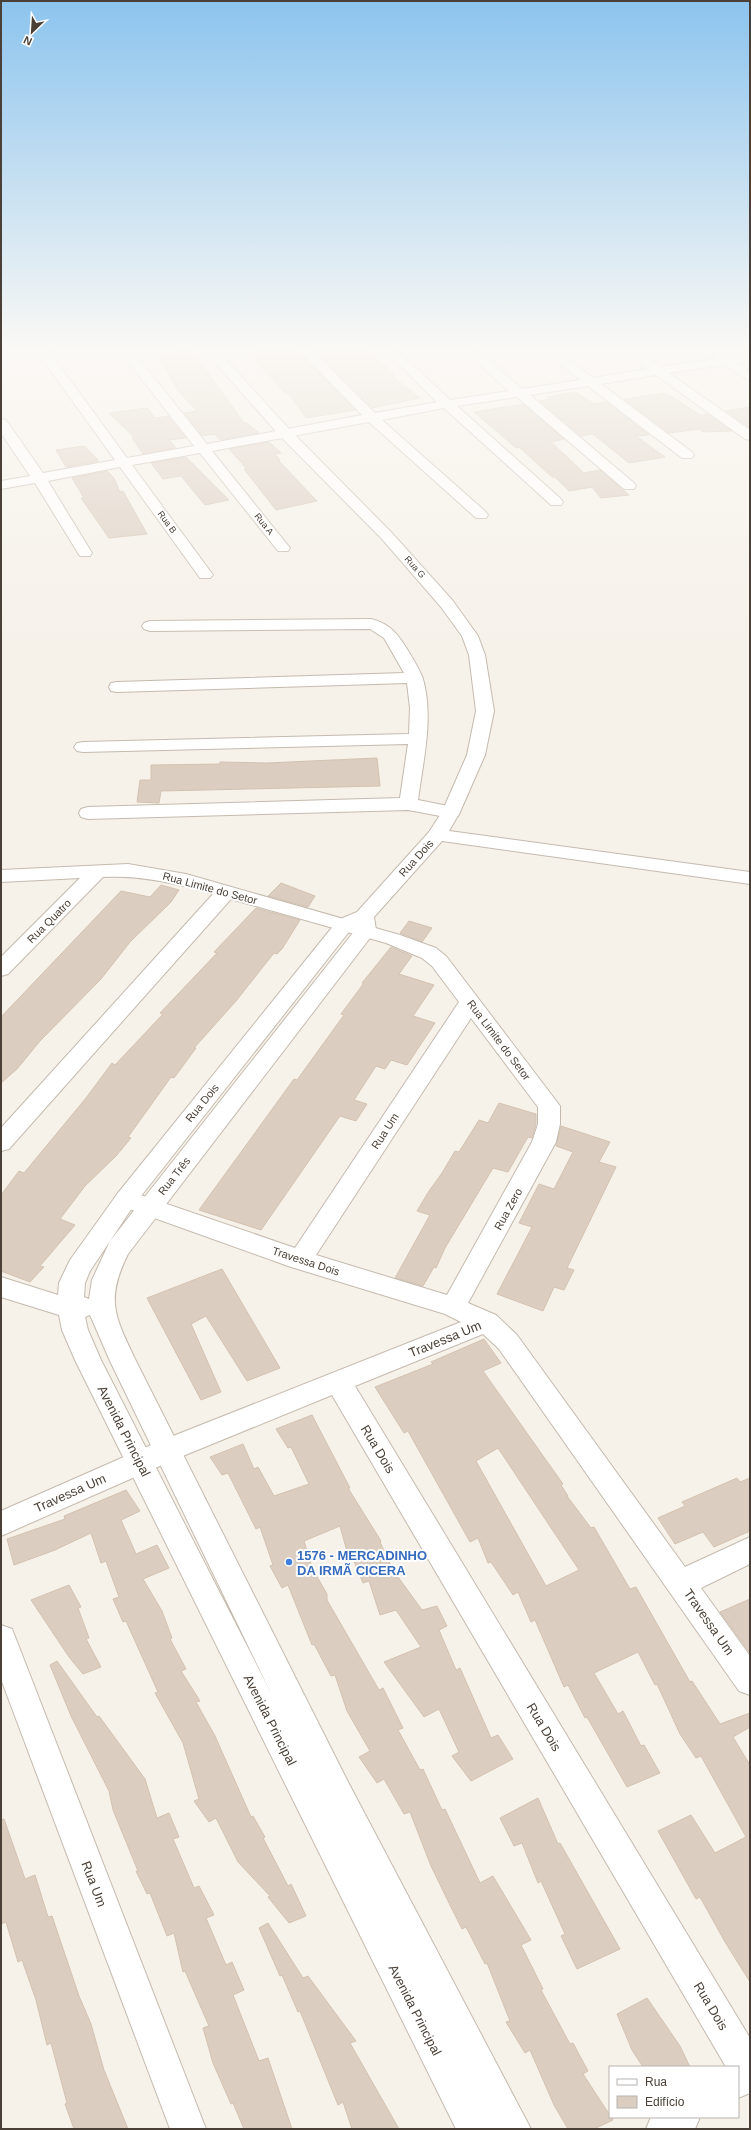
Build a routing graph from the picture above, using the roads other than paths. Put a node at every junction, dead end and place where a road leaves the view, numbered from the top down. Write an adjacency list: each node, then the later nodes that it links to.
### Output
1 (19, 448): 12 (street)
2 (114, 448): 11 (street, Rua B)
3 (202, 448): 11 (street)
4 (204, 448): 17 (street, Rua A)
5 (300, 448): 26 (street, Rua G)
6 (406, 448): 16 (street)
7 (496, 448): 15 (street)
8 (585, 448): 14 (street)
9 (678, 448): 10 (street)
10 (687, 455)
11 (124, 462): 12 (street); 19 (street, Rua B)
12 (39, 478): 13 (street); 18 (street)
13 (1, 485)
14 (629, 486)
15 (556, 502)
16 (481, 515)
17 (283, 548)
18 (85, 553)
19 (205, 575)
20 (150, 626): 21 (street)
21 (414, 678): 22 (street); 23 (street)
22 (117, 687)
23 (416, 739): 24 (street); 25 (street)
24 (83, 747)
25 (408, 804): 26 (street); 27 (street)
26 (451, 812): 28 (street, Rua G)
27 (88, 813)
28 (437, 835): 31 (street); 33 (street, Rua Dois)
29 (97, 872): 30 (street, Rua Limite do Setor); 32 (street, Rua Limite do Setor); 34 (street, Rua Quatro)
30 (1, 876)
31 (750, 878)
32 (226, 892): 33 (street, Rua Limite do Setor); 37 (street)
33 (358, 923): 35 (street, Rua Limite do Setor); 38 (street, Rua Dois); 39 (street, Rua Três)
34 (1, 969)
35 (470, 1002): 36 (street, Rua Limite do Setor); 40 (street, Rua Um)
36 (549, 1106): 43 (street, Rua Zero)
37 (1, 1143)
38 (126, 1199): 39 (street, Travessa Dois); 44 (street, Rua Dois)
39 (149, 1208): 40 (street, Travessa Dois); 42 (street, Rua Três)
40 (300, 1260): 43 (street, Travessa Dois)
41 (1, 1287): 44 (street)
42 (100, 1305): 44 (street); 47 (street, Rua Três)
43 (453, 1307): 45 (street, Travessa Dois)
44 (70, 1309): 47 (street, Avenida Principal)
45 (487, 1322): 46 (street, Travessa Um); 50 (street, Travessa Um)
46 (339, 1383): 47 (street, Travessa Um); 53 (street, Rua Dois)
47 (154, 1456): 48 (street, Travessa Um); 57 (street, Avenida Principal); 58 (street, Avenida Principal)
48 (1, 1524)
49 (750, 1550): 50 (street, Travessa Um)
50 (681, 1583): 52 (street, Travessa Um)
51 (1, 1639): 56 (street, Rua Um)
52 (750, 1681)
53 (750, 2072): 54 (street)
54 (739, 2079)
55 (680, 2118): 59 (street)
56 (188, 2129)
57 (475, 2129)
58 (513, 2129)
59 (664, 2129)

